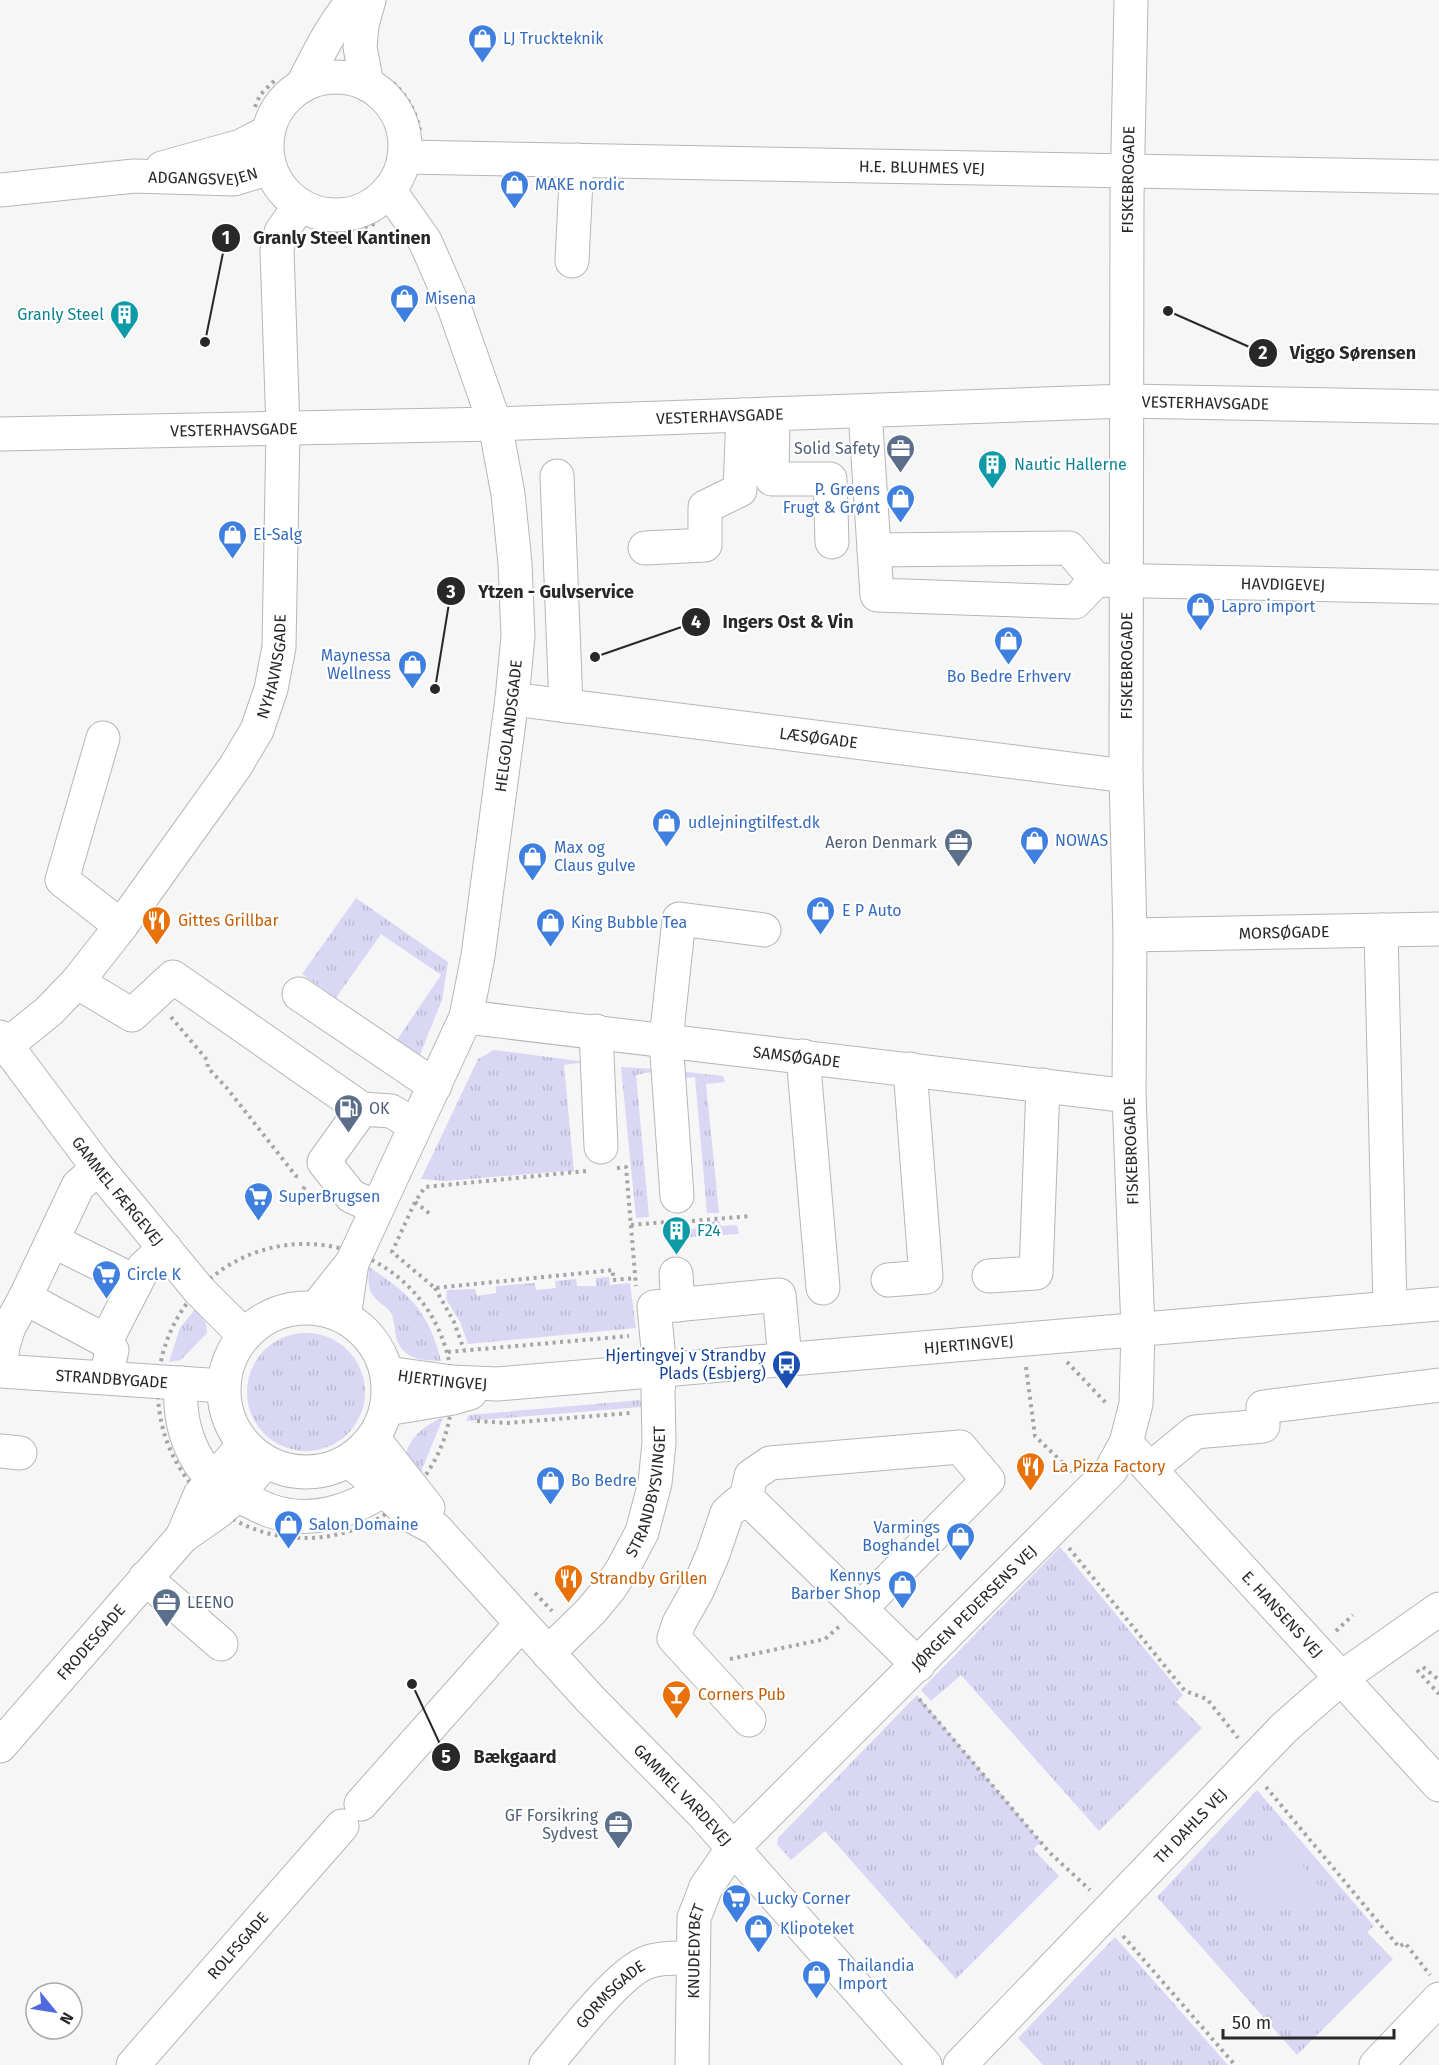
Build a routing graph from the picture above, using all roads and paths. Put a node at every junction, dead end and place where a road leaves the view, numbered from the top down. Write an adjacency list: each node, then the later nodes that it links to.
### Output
1 (354, 0): 5 (street)
2 (369, 0): 4 (street)
3 (1131, 0): 10 (street, FISKEBROGADE)
4 (367, 84): 5 (street); 7 (street)
5 (302, 86): 6 (street)
6 (268, 132): 9 (street); 11 (street, ADGANGSVEJEN)
7 (413, 157): 8 (street, H.E. BLUHMES VEJ); 14 (street)
8 (577, 160): 10 (street, H.E. BLUHMES VEJ); 16 (street)
9 (270, 168): 11 (street, ADGANGSVEJEN); 15 (street)
10 (1127, 170): 12 (street, H.E. BLUHMES VEJ); 17 (street, FISKEBROGADE)
11 (134, 176): 13 (street, ADGANGSVEJEN)
12 (1439, 177)
13 (0, 190)
14 (389, 190): 15 (street); 21 (street, HELGOLANDSGADE)
15 (300, 205): 22 (street, NYHAVNSGADE)
16 (572, 261)
17 (1126, 401): 18 (street, VESTERHAVSGADE); 19 (street, VESTERHAVSGADE); 30 (street, FISKEBROGADE)
18 (1439, 407)
19 (865, 411): 20 (street, VESTERHAVSGADE); 29 (street)
20 (758, 415): 21 (street, VESTERHAVSGADE); 27 (street); 28 (street)
21 (495, 424): 22 (street, VESTERHAVSGADE); 26 (street, HELGOLANDSGADE)
22 (283, 429): 23 (street, VESTERHAVSGADE); 36 (street, NYHAVNSGADE)
23 (0, 434)
24 (557, 476): 25 (street)
25 (559, 536): 26 (street); 33 (street)
26 (513, 539): 32 (street, HELGOLANDSGADE)
27 (832, 542)
28 (645, 548)
29 (874, 550): 30 (street); 30 (street)
30 (1111, 581): 31 (street, HAVDIGEVEJ); 35 (street, FISKEBROGADE)
31 (1439, 587)
32 (512, 699): 33 (street, LÆSØGADE); 44 (street, HELGOLANDSGADE)
33 (566, 706): 35 (street, LÆSØGADE)
34 (103, 738): 36 (street)
35 (1126, 776): 40 (street, FISKEBROGADE)
36 (120, 926): 41 (street, NYHAVNSGADE)
37 (1439, 929): 39 (street, MORSØGADE)
38 (764, 930): 46 (street)
39 (1381, 930): 40 (street, MORSØGADE); 73 (street)
40 (1130, 935): 52 (street, FISKEBROGADE)
41 (77, 982): 43 (street); 47 (street, NYHAVNSGADE)
42 (299, 994): 51 (street)
43 (153, 996): 53 (street); 57 (path)
44 (466, 1017): 45 (street, SAMSØGADE); 51 (street, HELGOLANDSGADE)
45 (596, 1031): 46 (street, SAMSØGADE); 55 (street)
46 (666, 1040): 48 (street, SAMSØGADE); 58 (street)
47 (3, 1041): 56 (street, GAMMEL FÆRGEVEJ)
48 (803, 1056): 49 (street, SAMSØGADE); 68 (street)
49 (910, 1069): 50 (street, SAMSØGADE); 65 (street)
50 (1043, 1085): 52 (street, SAMSØGADE); 63 (street)
51 (435, 1086): 54 (street, HELGOLANDSGADE)
52 (1129, 1096): 75 (street, FISKEBROGADE)
53 (362, 1109): 54 (street); 59 (street)
54 (415, 1125): 59 (street, HELGOLANDSGADE)
55 (604, 1162): 64 (path); 67 (path)
56 (98, 1168): 60 (street); 61 (street, GAMMEL FÆRGEVEJ)
57 (300, 1196)
58 (677, 1196)
59 (377, 1208): 62 (street, HELGOLANDSGADE)
60 (52, 1241): 66 (street); 71 (street)
61 (165, 1248): 66 (street); 69 (street, GAMMEL FÆRGEVEJ)
62 (355, 1258): 69 (path); 74 (street, HELGOLANDSGADE); 90 (path)
63 (989, 1276)
64 (636, 1278): 67 (path); 70 (path)
65 (888, 1280)
66 (136, 1282): 79 (street)
67 (435, 1288): 80 (path)
68 (822, 1288)
69 (199, 1290): 76 (street, GAMMEL FÆRGEVEJ); 87 (path)
70 (637, 1290)
71 (25, 1298): 79 (street); 83 (street)
72 (1439, 1304): 73 (street, HJERTINGVEJ)
73 (1390, 1308): 75 (street, HJERTINGVEJ)
74 (330, 1312): 76 (street); 85 (street)
75 (1138, 1330): 78 (street, HJERTINGVEJ); 93 (street, JØRGEN PEDERSENS VEJ)
76 (244, 1335): 89 (street)
77 (640, 1335): 80 (path)
78 (1027, 1339): 82 (street, HJERTINGVEJ); 98 (path)
79 (106, 1341): 86 (street)
80 (464, 1350): 90 (path)
81 (1062, 1358): 93 (path)
82 (785, 1359): 84 (street, HJERTINGVEJ); 84 (street, STRANDBYSVINGET)
83 (0, 1370): 86 (street, STRANDBYGADE)
84 (660, 1370): 90 (street, HJERTINGVEJ); 92 (street, STRANDBYSVINGET)
85 (387, 1373): 90 (street, HJERTINGVEJ); 91 (street)
86 (106, 1377): 87 (street, STRANDBYGADE)
87 (170, 1382): 89 (street, STRANDBYGADE); 100 (street); 100 (path)
88 (1439, 1384): 97 (street)
89 (223, 1386): 95 (street)
90 (456, 1388): 91 (street, HJERTINGVEJ); 92 (path); 99 (path)
91 (386, 1409): 94 (street)
92 (658, 1410): 108 (street, STRANDBYSVINGET)
93 (1128, 1435): 97 (street, E. HANSENS VEJ); 98 (street, JØRGEN PEDERSENS VEJ)
94 (373, 1438): 96 (street); 99 (street, GAMMEL VARDEVEJ)
95 (255, 1454): 96 (street); 100 (street, FRODESGADE)
96 (349, 1461): 99 (street, GAMMEL VARDEVEJ)
97 (1150, 1469): 113 (street, E. HANSENS VEJ)
98 (1091, 1491): 102 (street, JØRGEN PEDERSENS VEJ)
99 (399, 1494): 100 (street); 100 (path); 106 (street, GAMMEL VARDEVEJ)
100 (217, 1496): 103 (street, FRODESGADE)
101 (745, 1503): 104 (street); 104 (street); 109 (street)
102 (1053, 1529): 112 (street, JØRGEN PEDERSENS VEJ); 118 (path)
103 (145, 1578): 107 (street); 117 (street, FRODESGADE)
104 (860, 1609): 109 (path); 112 (street)
105 (1439, 1609): 113 (street, TH DAHLS VEJ)
106 (521, 1624): 108 (street, GAMMEL VARDEVEJ); 124 (street, ROLFSGADE)
107 (221, 1644)
108 (548, 1653): 120 (street, GAMMEL VARDEVEJ)
109 (698, 1665): 116 (street)
110 (1423, 1667): 114 (path)
111 (1417, 1670): 115 (path)
112 (910, 1673): 120 (street, JØRGEN PEDERSENS VEJ); 121 (path)
113 (1341, 1678): 118 (street, TH DAHLS VEJ); 119 (street, E. HANSENS VEJ)
114 (1439, 1680)
115 (1439, 1694)
116 (749, 1720)
117 (0, 1746)
118 (1251, 1762): 121 (street, TH DAHLS VEJ); 123 (path)
119 (1439, 1785)
120 (733, 1848): 122 (street, KNUDEDYBET); 127 (street, GAMMEL VARDEVEJ)
121 (1107, 1912): 128 (street, TH DAHLS VEJ); 129 (path)
122 (692, 1958): 125 (street, GORMSGADE); 126 (street, KNUDEDYBET)
123 (1435, 1987): 130 (street)
124 (133, 2065)
125 (546, 2065)
126 (692, 2065)
127 (925, 2065)
128 (960, 2065)
129 (1235, 2065)
130 (1376, 2065)

